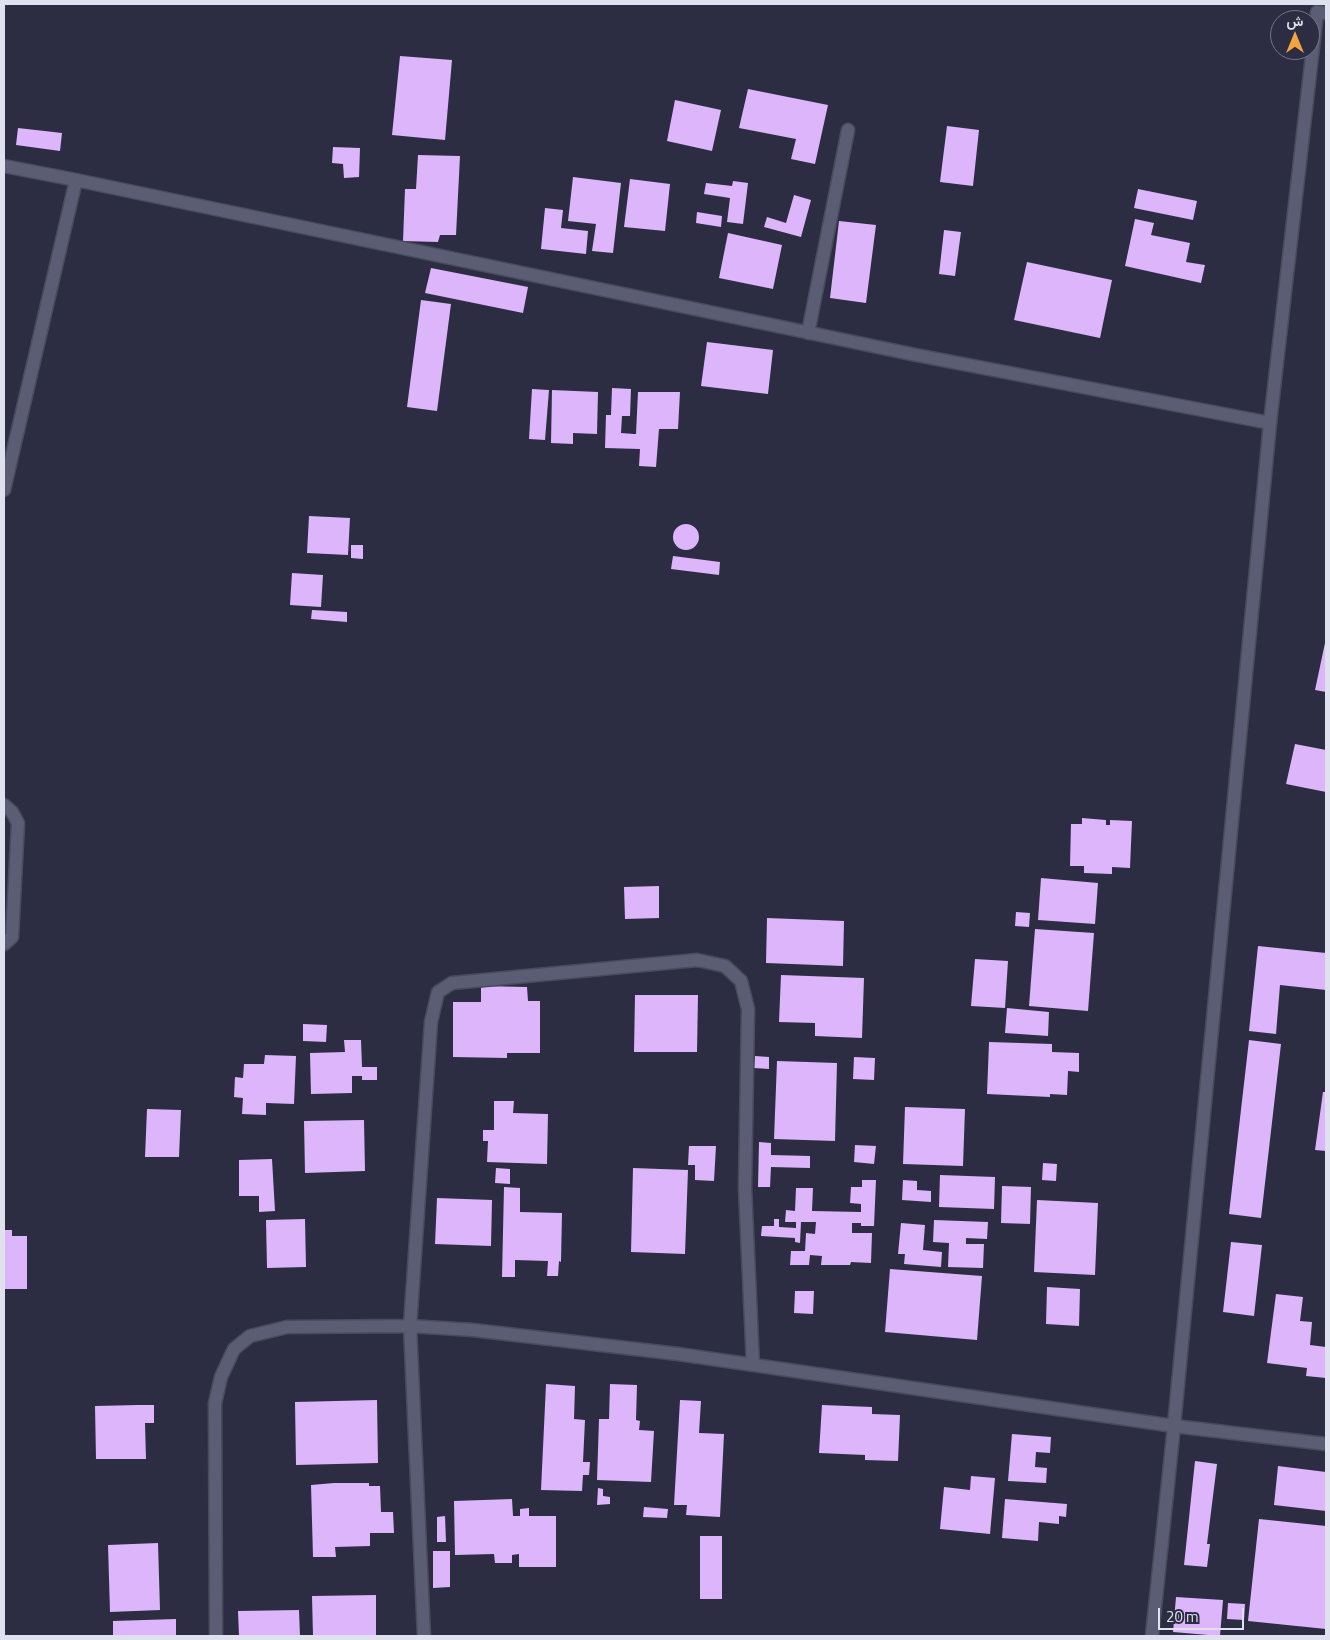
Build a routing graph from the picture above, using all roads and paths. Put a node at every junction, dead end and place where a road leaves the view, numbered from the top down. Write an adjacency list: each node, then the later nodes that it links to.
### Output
1 (1314, 60): 6 (street)
2 (848, 130): 5 (street)
3 (4, 166): 4 (street)
4 (76, 180): 5 (street); 7 (street)
5 (808, 333): 6 (street)
6 (1270, 423): 12 (street)
7 (4, 490)
8 (4, 805): 9 (street)
9 (4, 944)
10 (410, 1326): 11 (street); 11 (street); 14 (street); 15 (street)
11 (753, 1365): 12 (street)
12 (1174, 1426): 13 (street); 16 (street)
13 (1326, 1444)
14 (216, 1636)
15 (424, 1636)
16 (1152, 1636)

